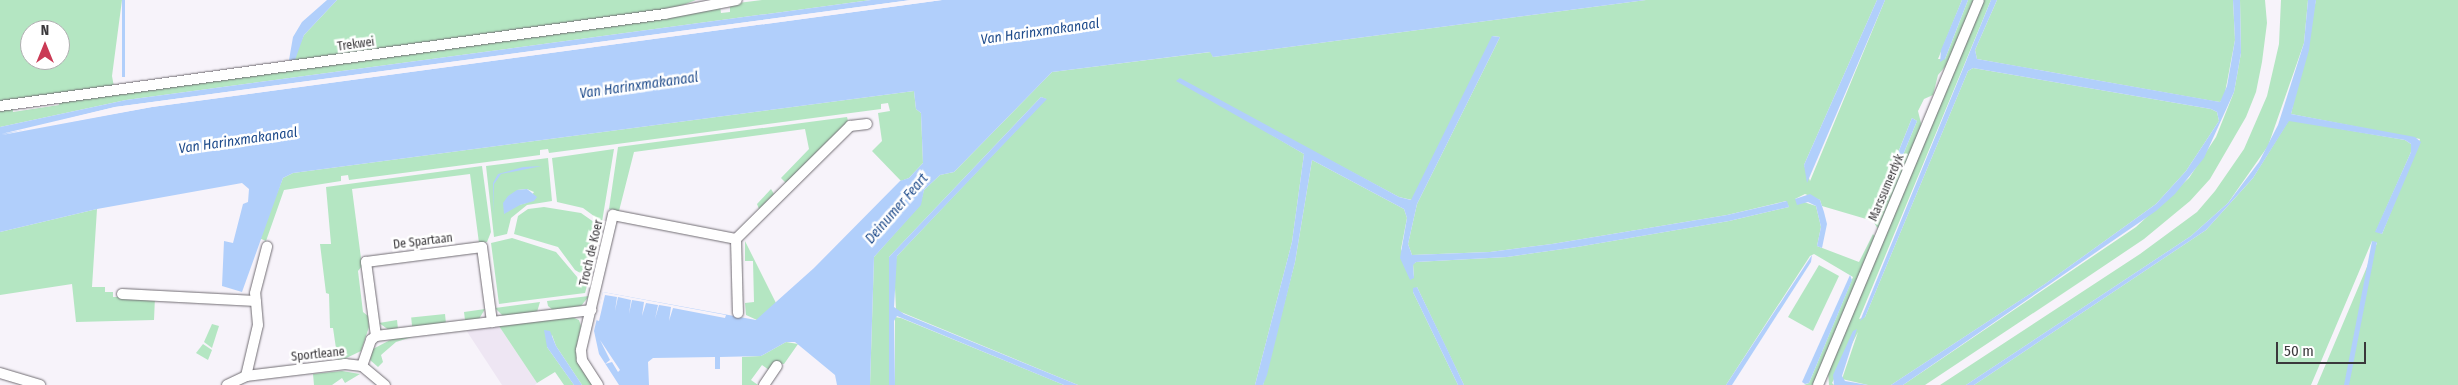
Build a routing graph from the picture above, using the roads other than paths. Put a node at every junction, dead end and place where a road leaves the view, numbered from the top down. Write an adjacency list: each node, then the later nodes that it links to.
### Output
1 (737, 0): 3 (street, Trekwei)
2 (1979, 0): 23 (street, Marssumerdyk)
3 (710, 2): 4 (street, Trekwei)
4 (0, 106)
5 (867, 124): 6 (street)
6 (736, 239): 10 (street, Troch de Koer); 11 (street)
7 (267, 247): 9 (street)
8 (122, 294): 9 (street)
9 (256, 301): 17 (street)
10 (591, 310): 12 (street); 21 (street, Troch de Koer)
11 (738, 313)
12 (492, 322): 13 (street); 13 (street, De Spartaan)
13 (376, 336): 14 (street)
14 (362, 366): 17 (street, Sportleane); 20 (street, Sportleane)
15 (777, 366): 22 (street)
16 (0, 373): 18 (street)
17 (246, 376): 19 (street, Sportleane)
18 (40, 385)
19 (227, 385)
20 (385, 385)
21 (598, 385)
22 (764, 385)
23 (1818, 385)

